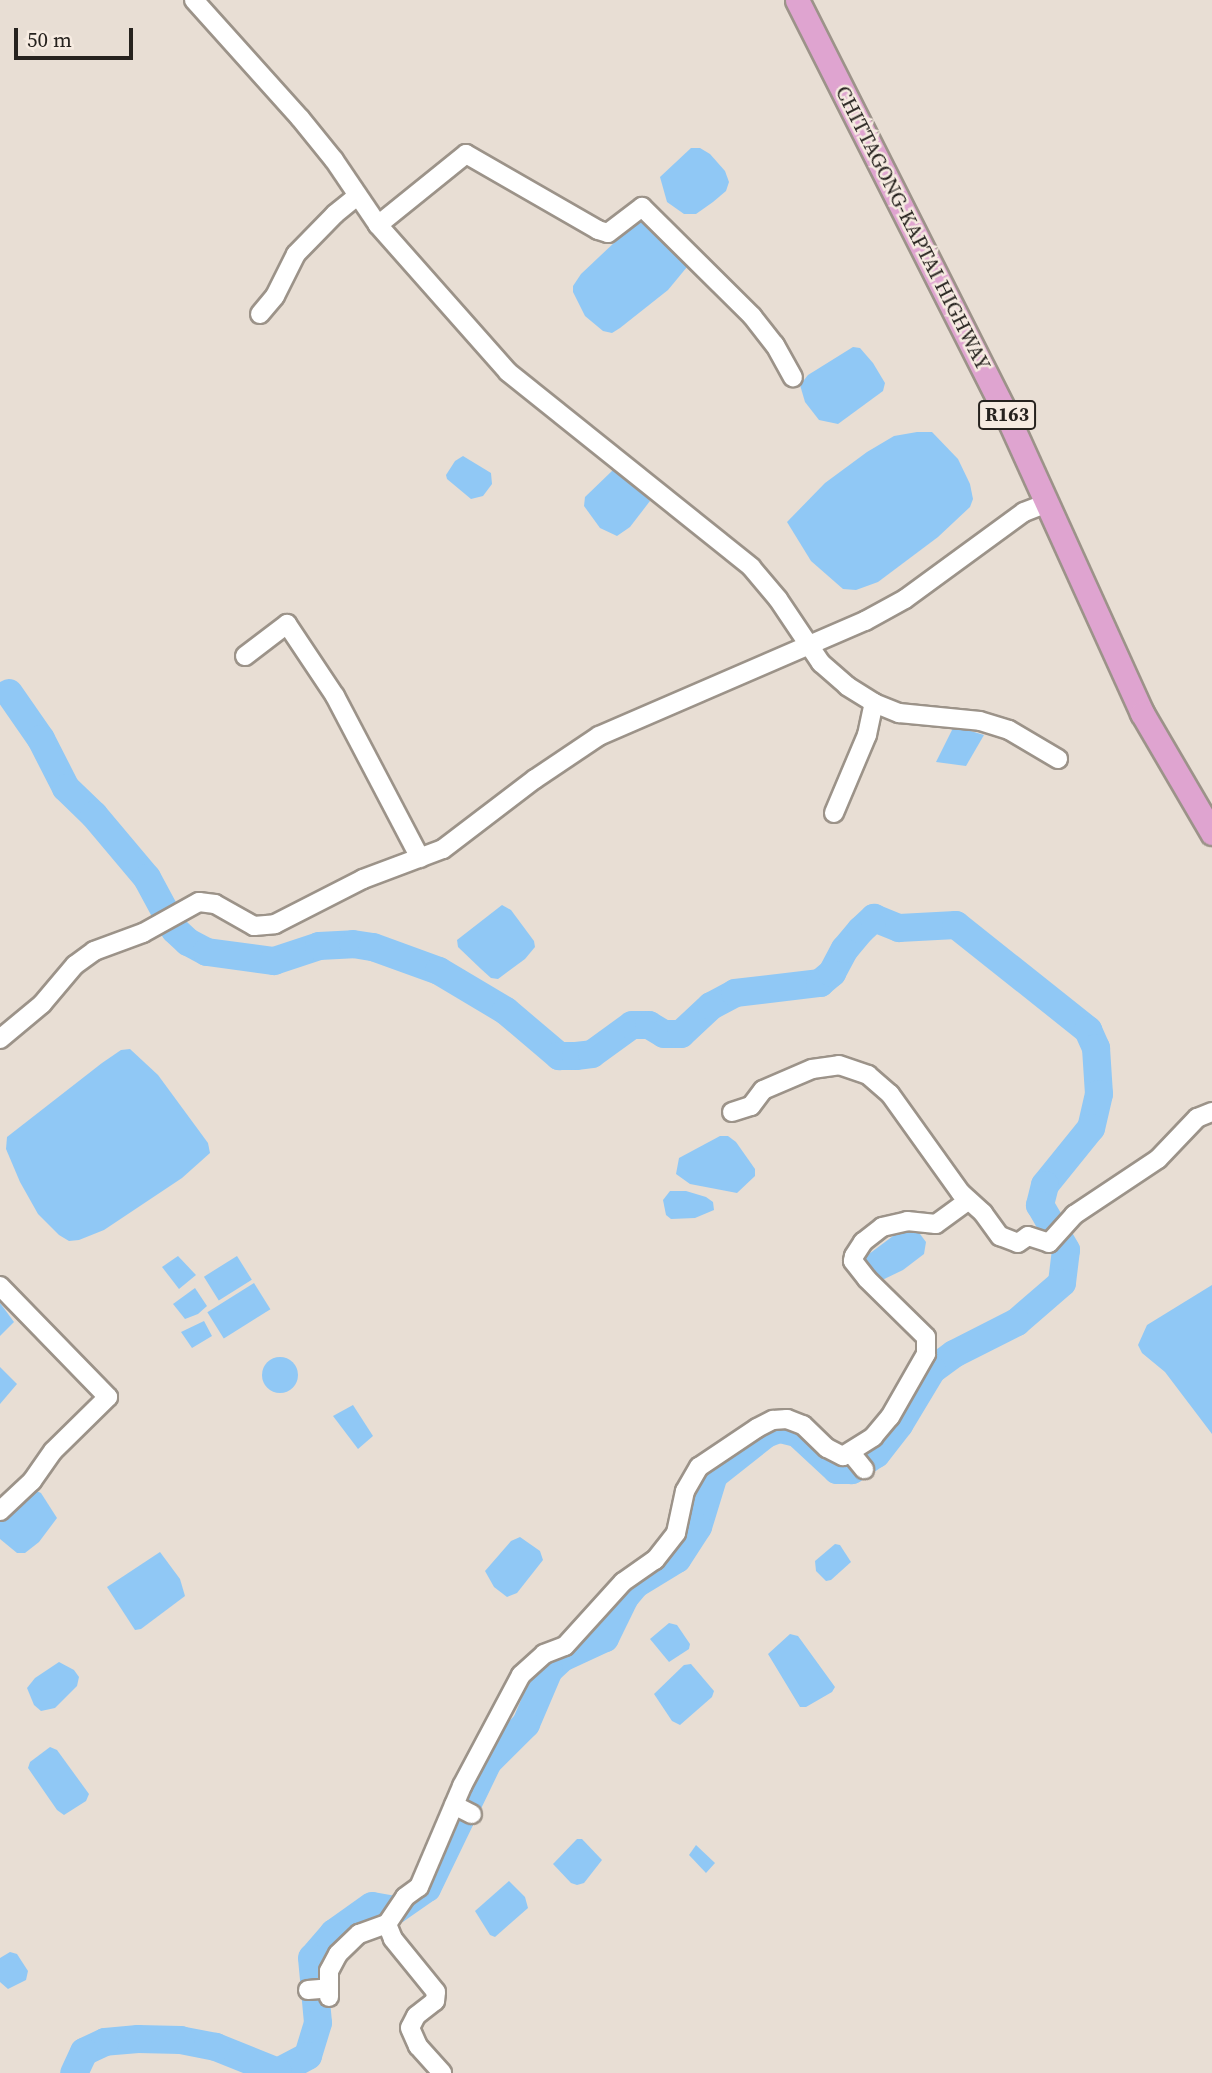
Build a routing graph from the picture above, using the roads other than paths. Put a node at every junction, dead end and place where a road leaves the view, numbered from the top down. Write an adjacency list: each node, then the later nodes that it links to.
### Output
1 (194, 0): 3 (street)
2 (797, 0): 7 (main road, CHITTAGONG-KAPTAI HIGHWAY / R163)
3 (357, 196): 4 (street); 5 (street)
4 (378, 225): 6 (street); 8 (street)
5 (260, 314)
6 (793, 377)
7 (1048, 503): 8 (street); 13 (main road, CHITTAGONG-KAPTAI HIGHWAY / R163)
8 (809, 646): 10 (street); 14 (street)
9 (245, 656): 14 (street)
10 (874, 703): 11 (street); 12 (street)
11 (1058, 759)
12 (834, 813)
13 (1212, 833)
14 (420, 858): 15 (street)
15 (0, 1039)
16 (732, 1112): 18 (street)
17 (1212, 1112): 18 (street)
18 (968, 1201): 21 (street)
19 (0, 1286): 20 (street)
20 (0, 1511)
21 (387, 1924): 22 (street); 23 (street)
22 (322, 1991)
23 (442, 2073)

